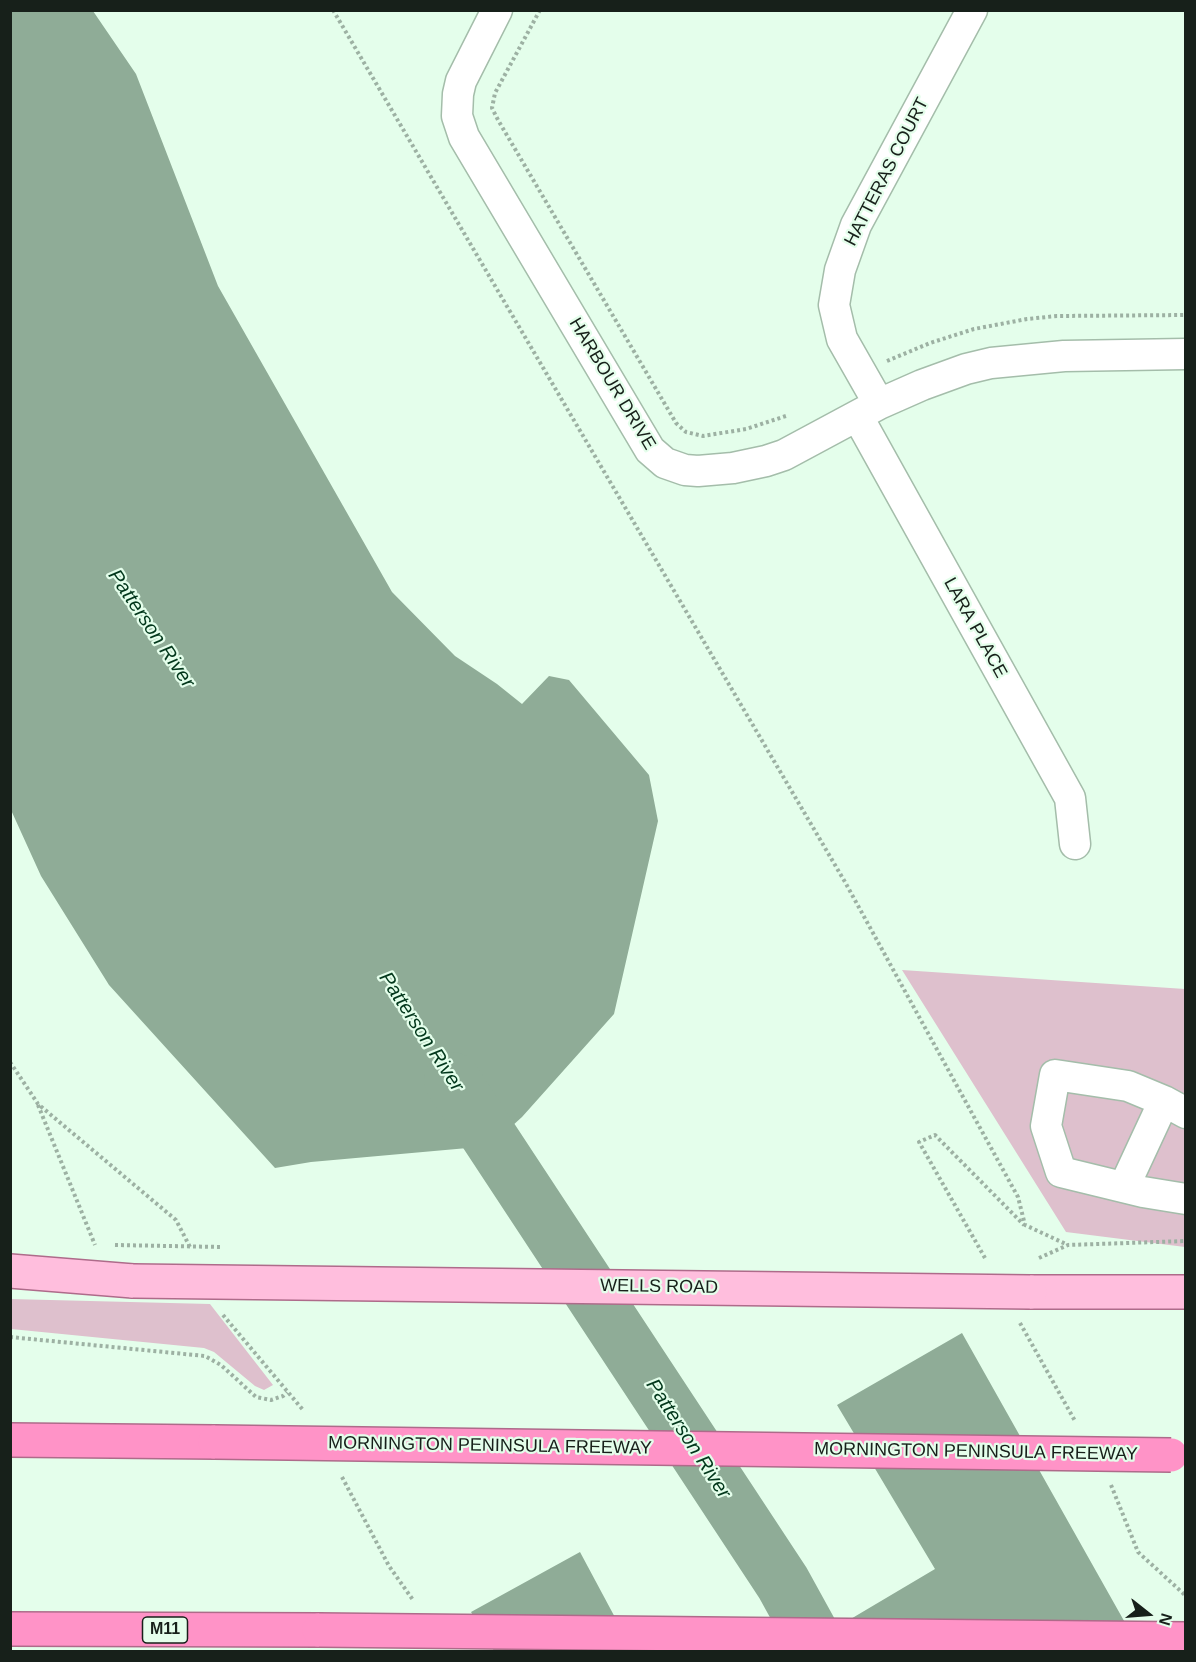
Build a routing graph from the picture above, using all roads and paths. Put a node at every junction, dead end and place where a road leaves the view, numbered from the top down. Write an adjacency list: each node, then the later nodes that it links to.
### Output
1 (333, 10): 15 (path)
2 (497, 10): 6 (street, HARBOUR DRIVE)
3 (540, 10): 7 (path)
4 (972, 10): 6 (street, HATTERAS COURT)
5 (1185, 354): 6 (street, HARBOUR DRIVE)
6 (869, 410): 8 (street, LARA PLACE)
7 (790, 414)
8 (1076, 844)
9 (10, 1062): 10 (path)
10 (38, 1104): 14 (path); 20 (path)
11 (1175, 1107): 12 (street); 12 (street)
12 (1124, 1187): 13 (street)
13 (1185, 1199)
14 (176, 1220)
15 (1025, 1226): 18 (path); 22 (path)
16 (1185, 1241): 18 (path)
17 (115, 1245): 19 (path)
18 (1068, 1245): 21 (path)
19 (106, 1246)
20 (96, 1248)
21 (1037, 1259)
22 (988, 1264)
23 (10, 1271): 25 (main road, WELLS ROAD, bridge)
24 (1185, 1292): 25 (main road, WELLS ROAD)
25 (1023, 1304): 28 (path)
26 (10, 1336): 27 (path)
27 (287, 1392)
28 (1079, 1428)
29 (10, 1440): 30 (highway, MORNINGTON PENINSULA FREEWAY, bridge)
30 (1178, 1455)
31 (1108, 1479): 32 (path)
32 (1185, 1596)
33 (10, 1629): 34 (highway, M11, bridge)
34 (1185, 1639)

